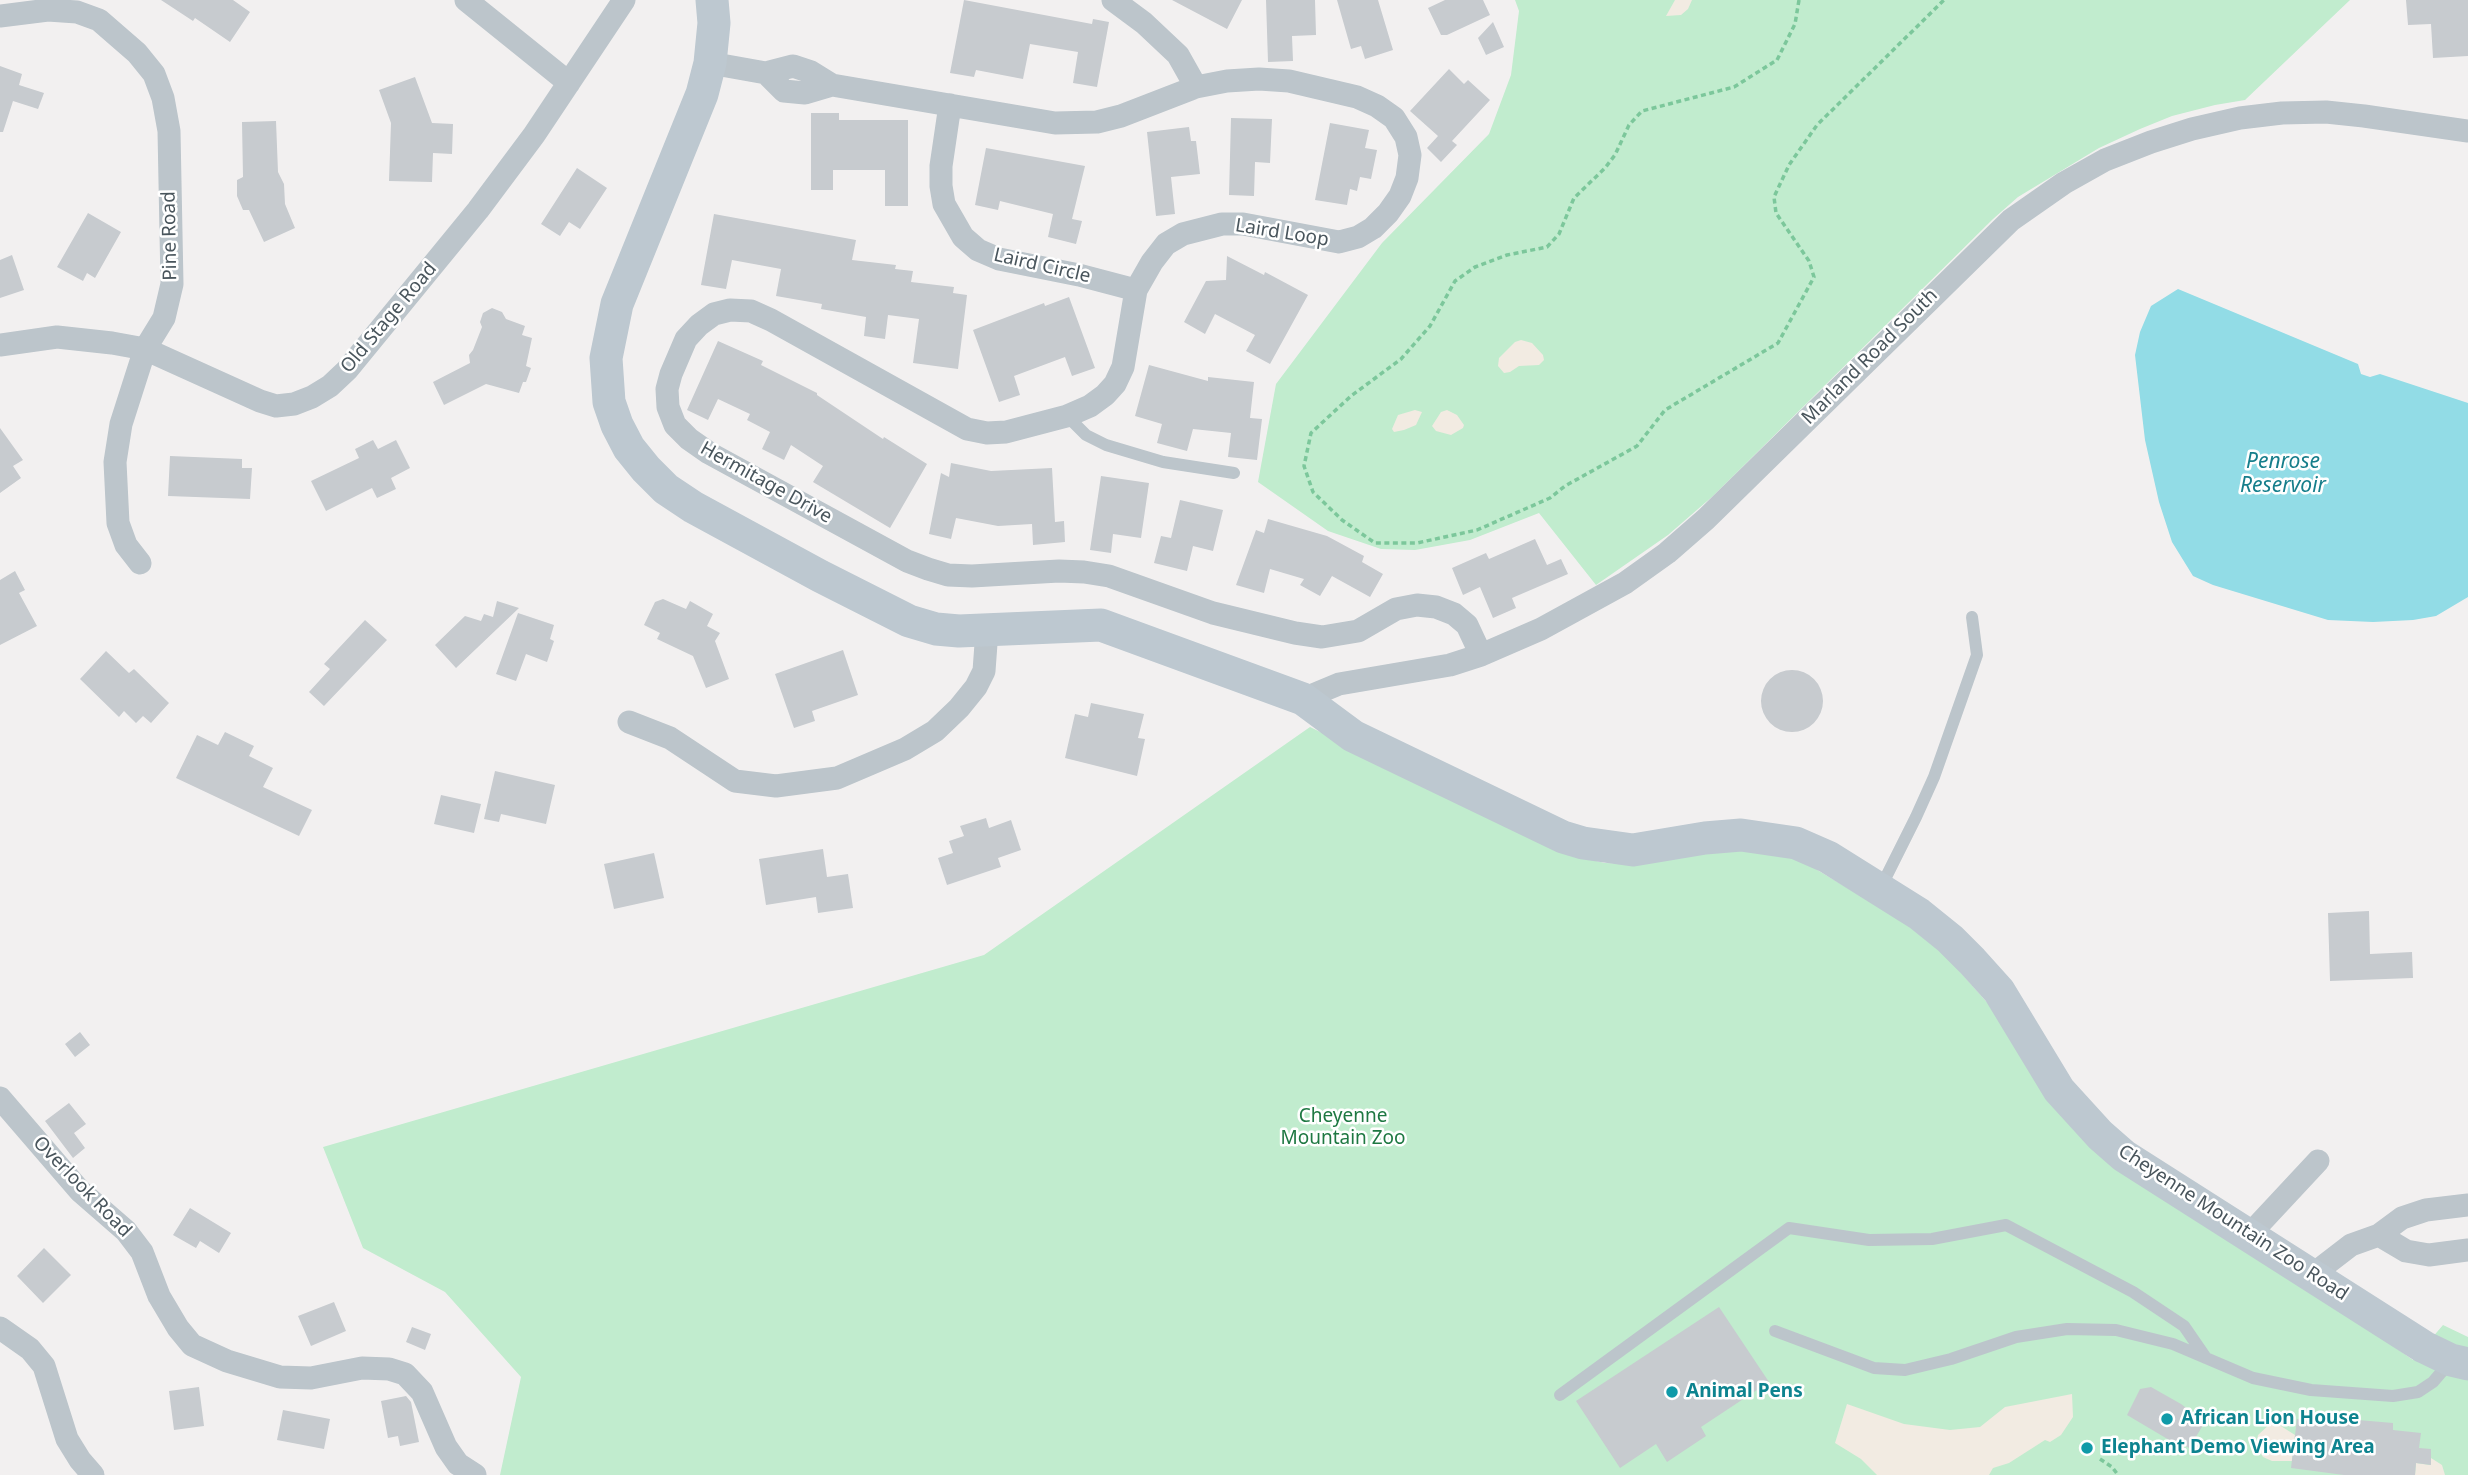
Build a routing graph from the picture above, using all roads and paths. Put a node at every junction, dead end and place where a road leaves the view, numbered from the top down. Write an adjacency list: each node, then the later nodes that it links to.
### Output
1 (466, 0): 9 (street)
2 (624, 0): 9 (street, Old Stage Road)
3 (712, 0): 8 (street, Cheyenne Mountain Zoo Road)
4 (1113, 0): 10 (street)
5 (1799, 0): 6 (path)
6 (1944, 0)
7 (0, 16): 15 (street, Pine Road)
8 (710, 64): 11 (street); 20 (street, Cheyenne Mountain Zoo Road)
9 (569, 83): 15 (street, Old Stage Road)
10 (1196, 87): 11 (street); 13 (street, Laird Loop)
11 (950, 105): 13 (street, Laird Circle)
12 (2468, 131): 21 (street, Marland Road South)
13 (1136, 290): 16 (street, Hermitage Drive)
14 (0, 345): 15 (street, Old Stage Road)
15 (145, 349): 18 (street, Pine Road)
16 (1067, 416): 17 (lane); 21 (street, Hermitage Drive)
17 (1234, 473)
18 (139, 563)
19 (1972, 617): 24 (lane)
20 (987, 631): 22 (street, Cheyenne Mountain Zoo Road); 23 (street)
21 (1481, 655): 22 (street, Marland Road South)
22 (1303, 699): 24 (street, Cheyenne Mountain Zoo Road)
23 (629, 722)
24 (1879, 889): 28 (street, Cheyenne Mountain Zoo Road)
25 (0, 1098): 39 (street, Overlook Road)
26 (2318, 1161): 28 (street)
27 (2468, 1205): 29 (street)
28 (2249, 1235): 31 (street, Cheyenne Mountain Zoo Road)
29 (2379, 1235): 30 (street); 31 (street)
30 (2468, 1250)
31 (2312, 1275): 35 (street, Cheyenne Mountain Zoo Road)
32 (0, 1328): 38 (street)
33 (1775, 1331): 34 (lane)
34 (2206, 1358): 35 (lane); 36 (lane)
35 (2460, 1362)
36 (1559, 1395)
37 (2100, 1459): 40 (path)
38 (93, 1475)
39 (475, 1475)
40 (2118, 1475)

